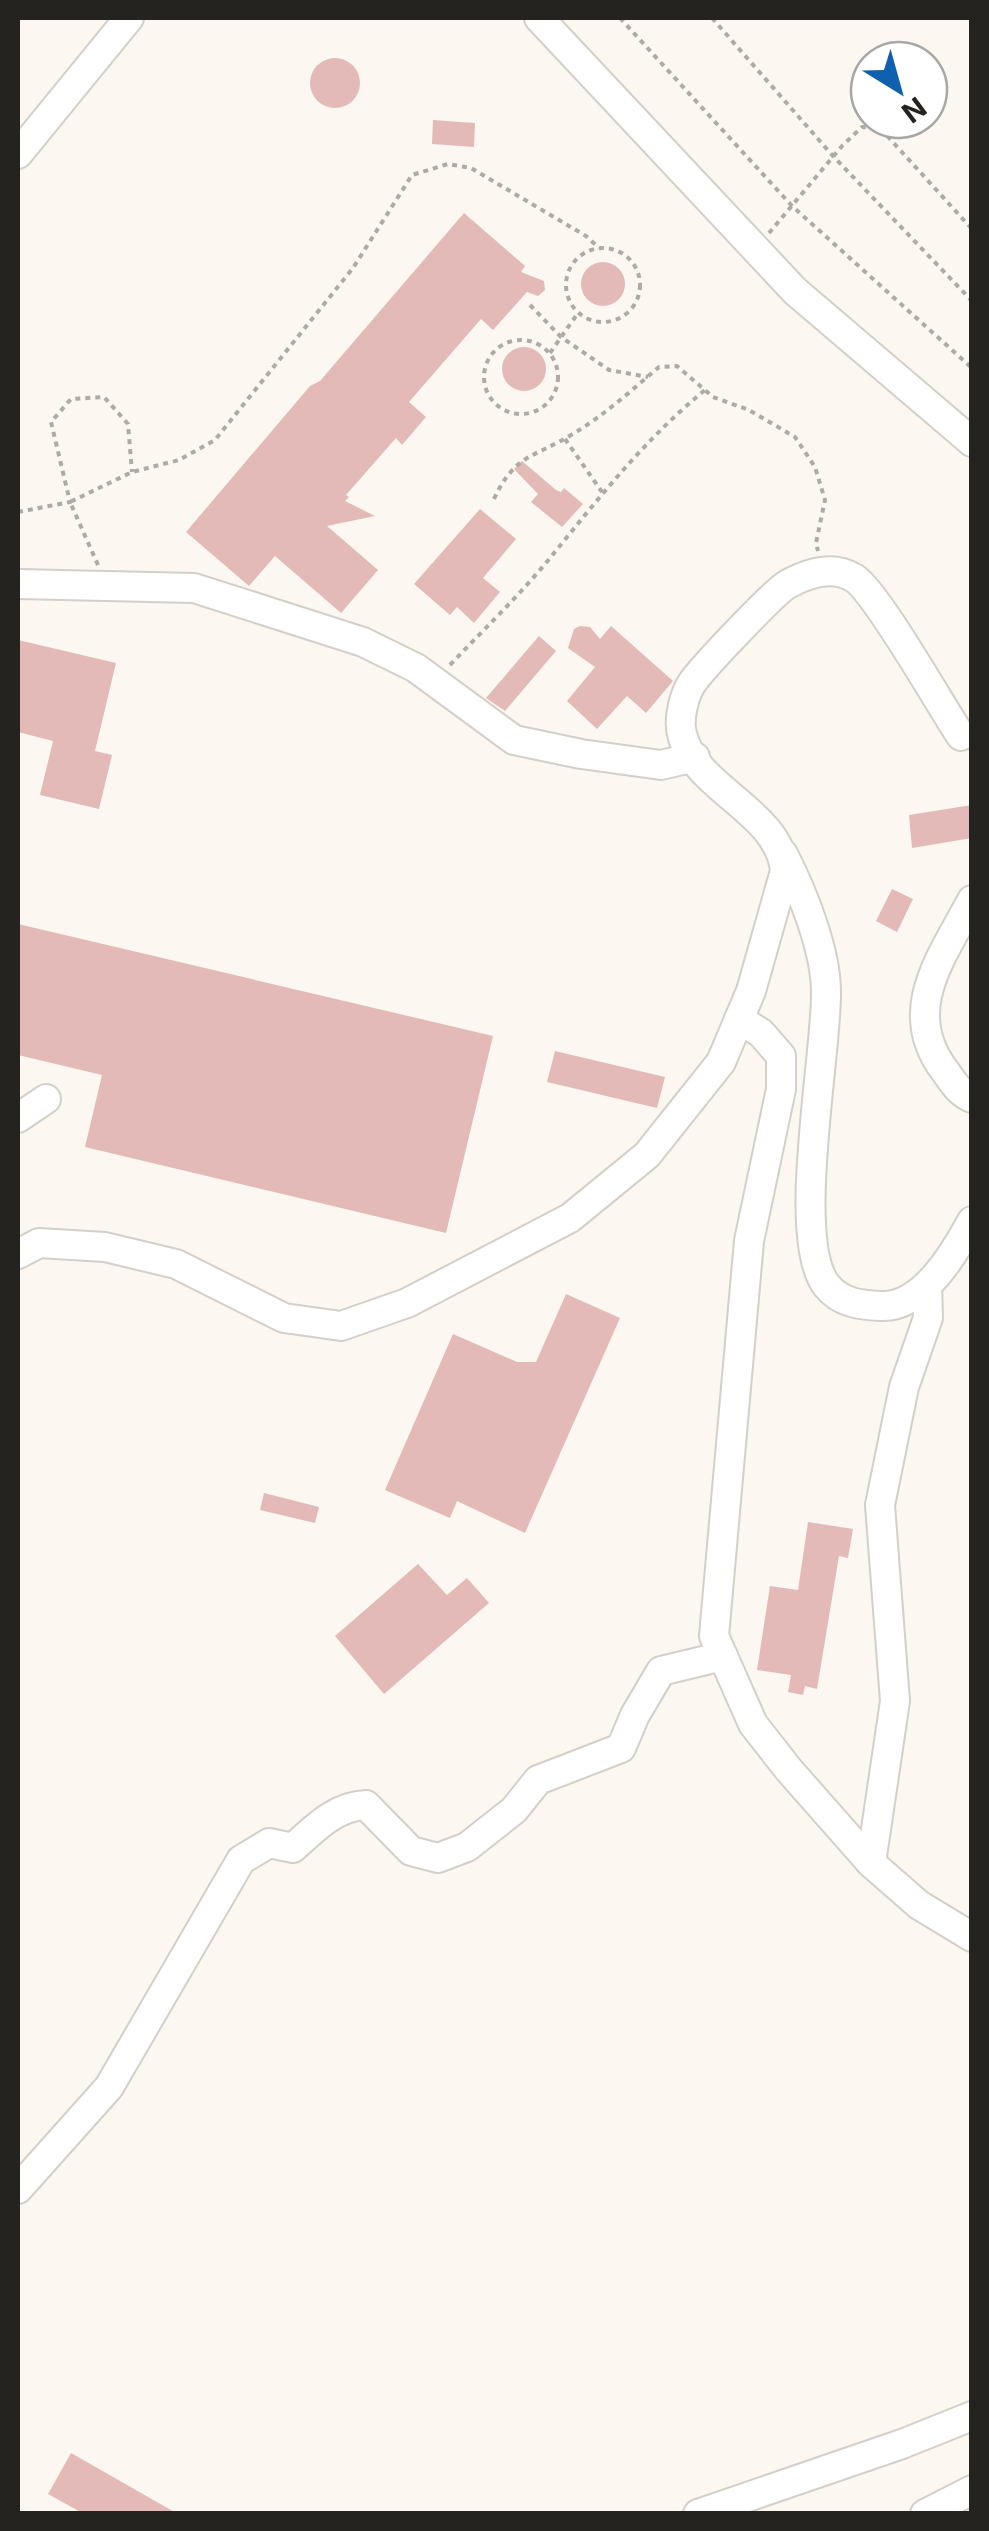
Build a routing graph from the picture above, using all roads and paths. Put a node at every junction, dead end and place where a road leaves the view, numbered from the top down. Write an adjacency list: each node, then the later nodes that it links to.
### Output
1 (130, 18): 5 (street)
2 (539, 18): 10 (street)
3 (620, 18): 7 (path)
4 (712, 18): 6 (path)
5 (18, 154)
6 (833, 156): 7 (path); 8 (path); 11 (path)
7 (792, 206): 10 (path); 16 (path)
8 (972, 229)
9 (598, 248): 13 (path); 13 (path); 21 (path)
10 (756, 249): 20 (street)
11 (972, 301)
12 (530, 305): 14 (path)
13 (578, 313): 14 (path)
14 (560, 337): 15 (path); 17 (path)
15 (550, 353): 15 (path)
16 (972, 368)
17 (648, 376): 18 (path); 19 (path)
18 (705, 390): 22 (path); 26 (path)
19 (565, 438): 22 (path); 23 (path)
20 (972, 442)
21 (132, 472): 24 (path); 24 (path)
22 (602, 492): 29 (path)
23 (494, 499)
24 (70, 502): 25 (path); 28 (path)
25 (18, 512)
26 (824, 570): 30 (street); 31 (street)
27 (18, 584): 28 (street)
28 (108, 585): 29 (street)
29 (434, 681): 31 (street)
30 (968, 738)
31 (695, 757): 32 (street)
32 (784, 854): 34 (street); 40 (street)
33 (972, 900): 35 (street)
34 (740, 1019): 39 (street); 41 (street)
35 (972, 1098)
36 (46, 1099): 37 (street)
37 (18, 1118)
38 (972, 1222): 40 (street)
39 (18, 1254)
40 (927, 1286): 42 (street)
41 (723, 1656): 42 (street); 44 (street)
42 (870, 1863): 43 (street)
43 (972, 1938)
44 (23, 2175)
45 (972, 2416): 47 (street)
46 (972, 2490): 48 (street)
47 (698, 2514)
48 (924, 2514)

